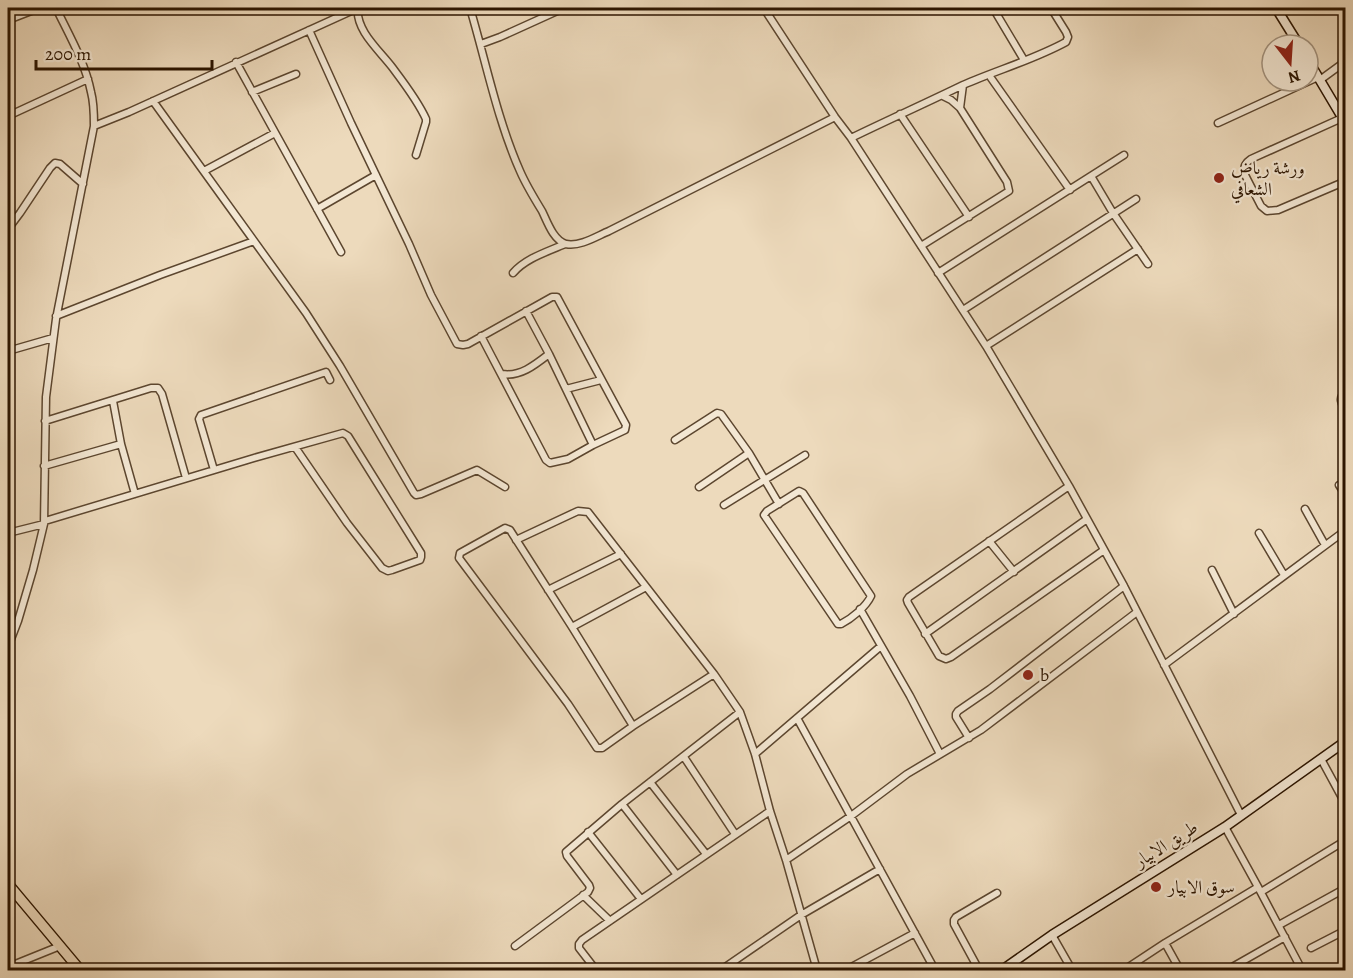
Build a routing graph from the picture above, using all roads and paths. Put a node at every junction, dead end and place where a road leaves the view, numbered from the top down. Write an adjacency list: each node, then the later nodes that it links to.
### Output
1 (39, 8): 10 (street)
2 (56, 8): 19 (street)
3 (358, 8): 11 (street); 36 (street)
4 (470, 8): 13 (street)
5 (564, 8): 13 (street)
6 (762, 8): 30 (street)
7 (993, 8): 14 (street)
8 (1051, 8): 14 (street)
9 (1276, 8): 12 (main road)
10 (8, 20)
11 (309, 30): 16 (street); 39 (street)
12 (1292, 33)
13 (481, 44): 50 (street)
14 (1024, 60): 22 (street)
15 (1346, 61): 18 (street)
16 (236, 62): 23 (street); 26 (street)
17 (296, 74): 23 (street)
18 (1320, 77)
19 (88, 78): 29 (street); 33 (street)
20 (991, 78): 43 (street)
21 (1320, 80): 31 (main road)
22 (963, 86): 25 (street); 27 (street)
23 (252, 92): 34 (street)
24 (1285, 93): 32 (street)
25 (943, 96): 27 (street); 28 (street)
26 (153, 101): 33 (street); 38 (street)
27 (960, 108): 47 (street)
28 (900, 114): 35 (street); 47 (street)
29 (8, 116)
30 (835, 117): 35 (street); 50 (street)
31 (1344, 121): 41 (street)
32 (1218, 123)
33 (94, 126): 42 (street)
34 (275, 133): 38 (street); 45 (street)
35 (851, 138): 51 (street)
36 (417, 155)
37 (1124, 155): 40 (street)
38 (204, 171): 49 (street)
39 (376, 175): 45 (street); 60 (street)
40 (1091, 176): 43 (street); 46 (street)
41 (1346, 182)
42 (84, 184): 48 (street); 59 (street)
43 (1070, 190): 56 (street)
44 (1136, 199): 46 (street)
45 (317, 209): 53 (street)
46 (1113, 213): 52 (street); 57 (street)
47 (969, 217): 51 (street)
48 (8, 230)
49 (254, 241): 59 (street); 86 (street)
50 (565, 244): 55 (street)
51 (921, 246): 56 (street)
52 (1138, 249): 54 (street); 62 (street)
53 (341, 252)
54 (1148, 264)
55 (513, 273)
56 (938, 273): 57 (street)
57 (963, 310): 62 (street)
58 (526, 311): 60 (street); 64 (street); 67 (street)
59 (57, 316): 61 (street)
60 (481, 336): 65 (street)
61 (53, 338): 63 (street); 72 (street)
62 (986, 346): 84 (street)
63 (8, 351)
64 (549, 354): 65 (street); 68 (street)
65 (502, 374): 75 (street)
66 (330, 380): 80 (street)
67 (601, 380): 68 (street); 75 (street)
68 (566, 389): 75 (street)
69 (1346, 391): 71 (street)
70 (113, 401): 72 (street); 74 (street); 81 (street)
71 (1346, 412)
72 (45, 421): 79 (street)
73 (675, 440): 77 (street)
74 (121, 444): 79 (street); 87 (street)
75 (593, 445)
76 (295, 447): 76 (street); 80 (street)
77 (749, 453): 82 (street); 85 (street)
78 (805, 455): 82 (street)
79 (44, 466): 93 (street)
80 (214, 470): 81 (street)
81 (186, 478): 87 (street)
82 (764, 480): 89 (street); 90 (street)
83 (1339, 485): 88 (street)
84 (1069, 486): 92 (street); 98 (street)
85 (699, 487)
86 (506, 488)
87 (135, 494): 93 (street)
88 (1346, 496)
89 (779, 504): 108 (street); 108 (street)
90 (724, 505)
91 (1305, 509): 99 (street)
92 (1087, 519): 100 (street); 103 (street)
93 (44, 523): 95 (street); 114 (street)
94 (1346, 530): 99 (street)
95 (8, 533)
96 (1259, 533): 104 (street)
97 (516, 540): 101 (street); 107 (street); 119 (street)
98 (989, 541): 103 (street); 112 (street)
99 (1325, 545): 104 (street)
100 (1104, 550): 105 (street); 112 (street)
101 (621, 554): 106 (street); 107 (street)
102 (1212, 570): 110 (street)
103 (1014, 572): 112 (street)
104 (1284, 575): 110 (street)
105 (1124, 586): 109 (street); 120 (street)
106 (646, 587): 111 (street); 116 (street)
107 (548, 590): 111 (street)
108 (860, 609): 113 (street)
109 (1137, 612): 115 (street); 120 (street)
110 (1234, 614): 115 (street)
111 (572, 627): 119 (street)
112 (925, 634)
113 (881, 646): 118 (street); 123 (street)
114 (8, 647)
115 (1164, 665): 130 (street)
116 (714, 674): 117 (street); 119 (street)
117 (740, 712): 122 (street); 124 (street)
118 (797, 718): 122 (street); 131 (street)
119 (633, 726)
120 (969, 738): 123 (street)
121 (1346, 741): 125 (main road, طريق الابيار)
122 (755, 754): 129 (street)
123 (940, 754): 131 (street)
124 (684, 757): 126 (street); 134 (street)
125 (1321, 759): 128 (street); 130 (main road, طريق الابيار)
126 (650, 782): 127 (street); 136 (street)
127 (622, 804): 133 (street); 139 (street)
128 (1346, 805)
129 (770, 811): 134 (street); 137 (street)
130 (1241, 815): 132 (main road, طريق الابيار)
131 (851, 816): 137 (street); 138 (street)
132 (1225, 827): 142 (street); 151 (main road, طريق الابيار)
133 (588, 832): 144 (street); 145 (street)
134 (735, 834): 136 (street)
135 (1346, 840): 142 (street)
136 (706, 855): 139 (street)
137 (786, 860): 146 (street)
138 (880, 869): 146 (street); 150 (street)
139 (677, 875): 145 (street)
140 (8, 884): 154 (main road)
141 (1346, 888): 148 (street)
142 (1260, 890): 148 (street); 153 (street)
143 (997, 893): 166 (street)
144 (583, 895): 147 (street); 155 (street)
145 (641, 899): 147 (street)
146 (801, 915): 162 (street); 163 (street)
147 (610, 921): 161 (street)
148 (1279, 925): 152 (street)
149 (1346, 930): 156 (street)
150 (915, 933): 164 (street); 165 (street)
151 (1053, 935): 158 (main road, طريق الابيار); 168 (street)
152 (1285, 937): 159 (street); 171 (street)
153 (1165, 943): 169 (street); 170 (street)
154 (60, 946): 157 (street); 160 (main road)
155 (514, 946)
156 (1311, 948)
157 (8, 967)
158 (1016, 967): 167 (main road, طريق الابيار)
159 (1301, 968): 172 (street)
160 (80, 970)
161 (596, 970)
162 (721, 970)
163 (817, 970)
164 (846, 970)
165 (935, 970)
166 (979, 970)
167 (1002, 970)
168 (1072, 970)
169 (1124, 970)
170 (1180, 970)
171 (1227, 970)
172 (1294, 970)

